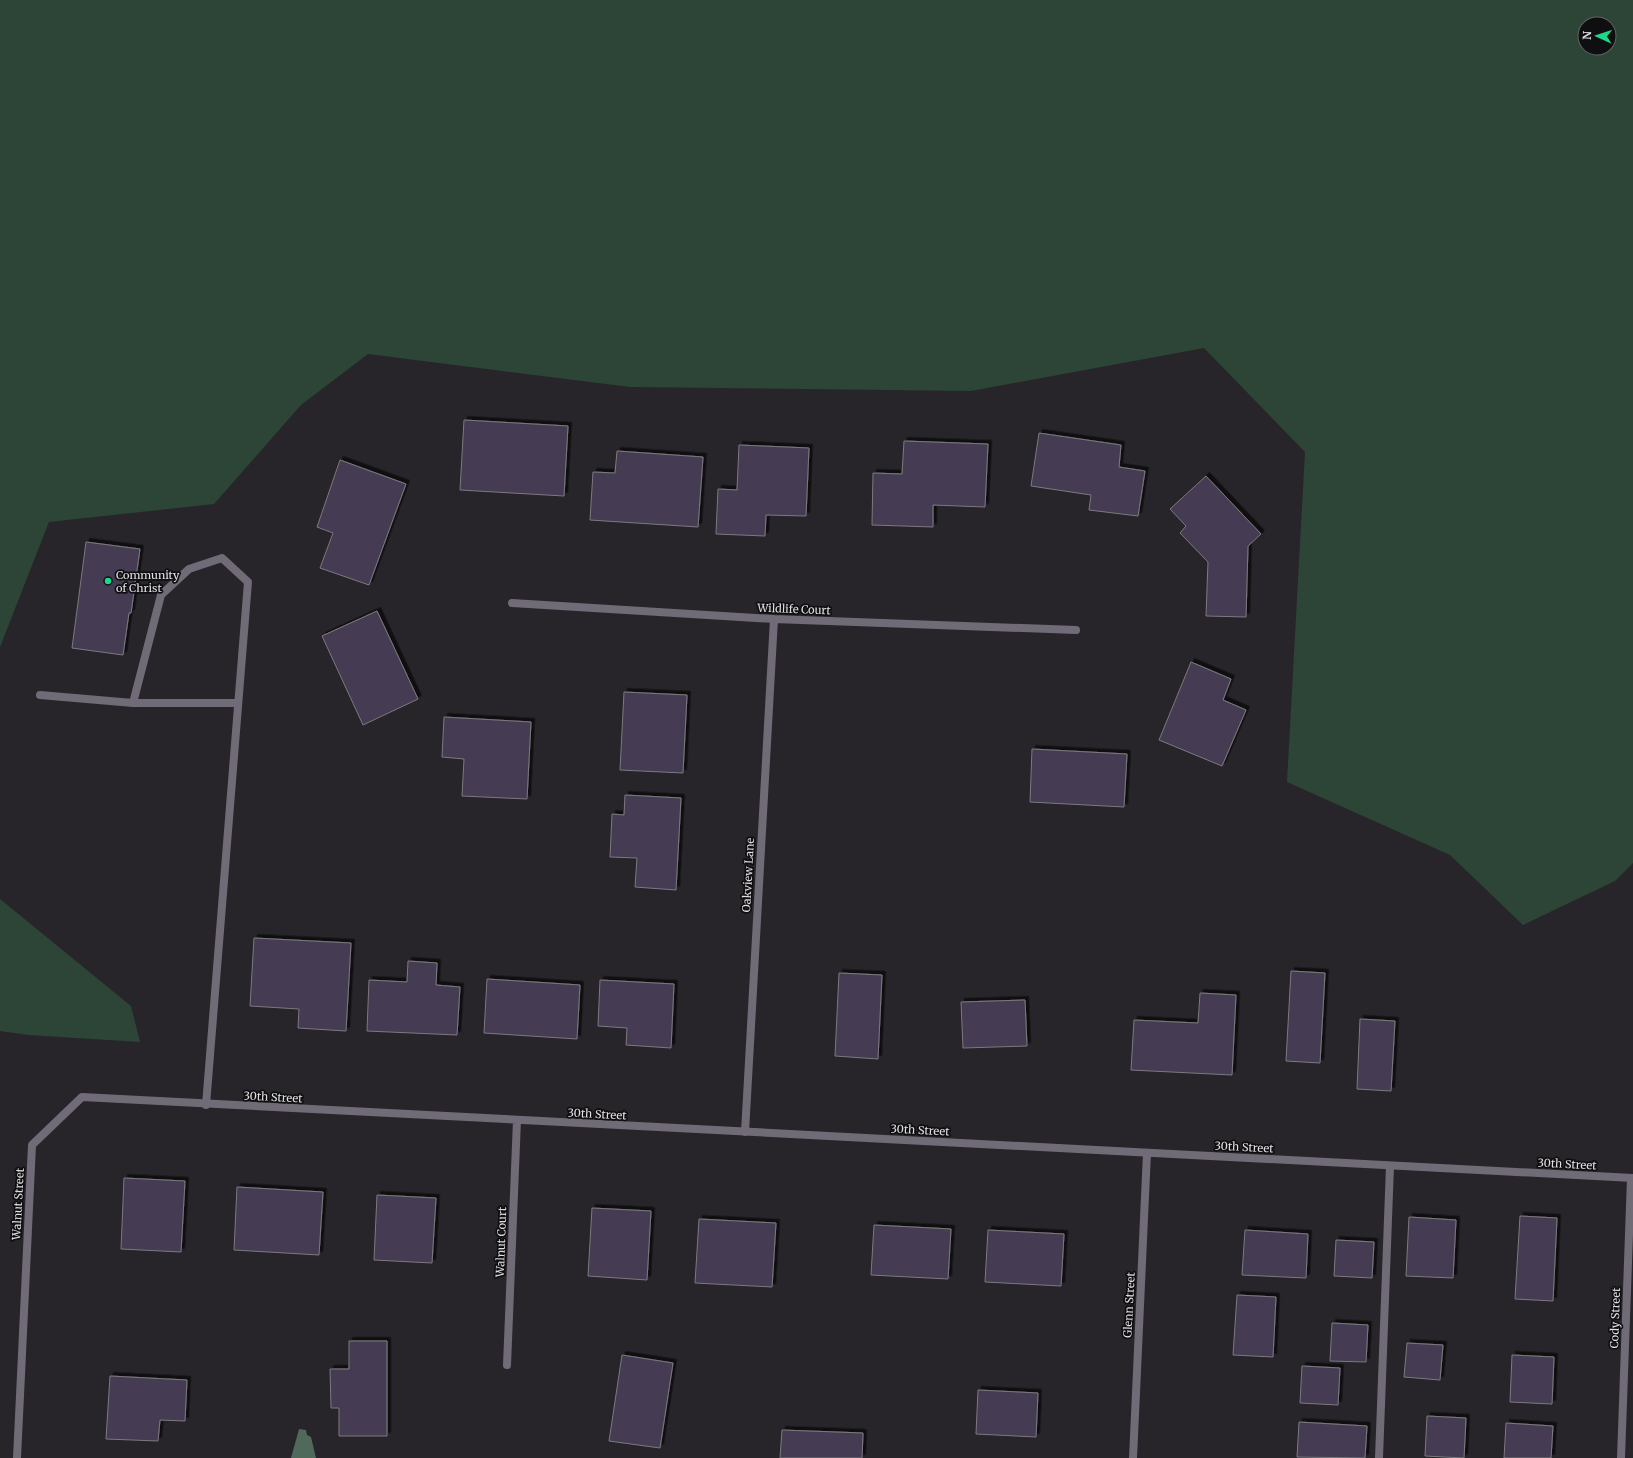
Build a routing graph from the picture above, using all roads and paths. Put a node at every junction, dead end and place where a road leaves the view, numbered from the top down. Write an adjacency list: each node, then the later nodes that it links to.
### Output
1 (512, 603): 2 (street, Wildlife Court)
2 (774, 619): 3 (street, Wildlife Court); 9 (street, Oakview Lane)
3 (1076, 630)
4 (40, 695): 5 (street)
5 (133, 703): 6 (street); 6 (street)
6 (238, 703): 7 (street)
7 (206, 1105): 8 (street, 30th Street); 14 (street, Walnut Street)
8 (517, 1120): 9 (street, 30th Street); 13 (street, Walnut Court)
9 (744, 1132): 10 (street, 30th Street)
10 (1147, 1153): 11 (street, 30th Street); 15 (street, Glenn Street)
11 (1390, 1166): 12 (street, 30th Street); 16 (street)
12 (1632, 1178): 17 (street, Cody Street)
13 (507, 1365)
14 (17, 1458)
15 (1133, 1458)
16 (1379, 1458)
17 (1621, 1458)

